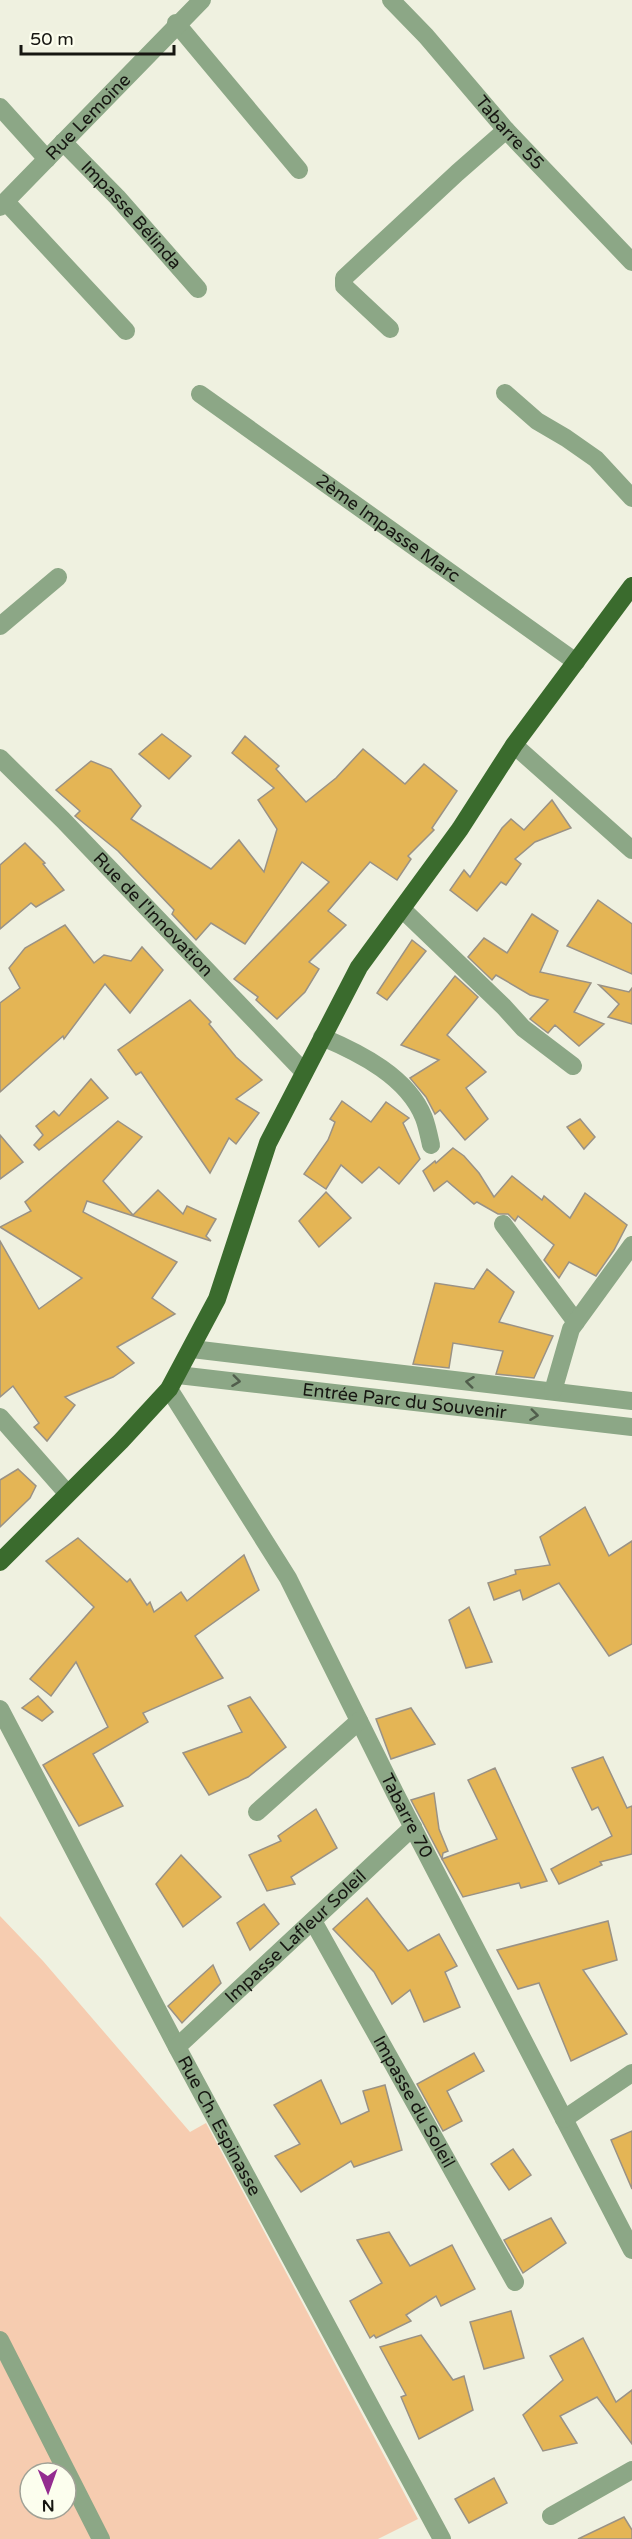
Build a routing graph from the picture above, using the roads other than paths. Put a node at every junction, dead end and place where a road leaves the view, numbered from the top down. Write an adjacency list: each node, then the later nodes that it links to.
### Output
1 (202, 0): 3 (street, Rue Lemoine)
2 (391, 0): 5 (street, Tabarre 55)
3 (176, 23): 6 (street, Rue Lemoine); 8 (street)
4 (0, 107): 7 (street)
5 (506, 130): 10 (street, Tabarre 55); 12 (street)
6 (63, 142): 7 (street, Rue Lemoine); 11 (street, Impasse Bélinda)
7 (47, 159): 9 (street, Rue Lemoine)
8 (299, 170)
9 (3, 204): 13 (street)
10 (632, 262)
11 (198, 289)
12 (390, 329)
13 (126, 331)
14 (505, 393): 16 (street)
15 (200, 394): 20 (street, 2ème Impasse Marc)
16 (632, 498)
17 (58, 577): 19 (street)
18 (632, 586): 20 (main road)
19 (0, 626)
20 (576, 662): 21 (main road)
21 (514, 745): 23 (street); 24 (main road)
22 (0, 758): 27 (street, Rue de l'Innovation)
23 (632, 849)
24 (402, 909): 25 (main road); 26 (street)
25 (322, 1038): 27 (main road); 28 (street)
26 (573, 1066)
27 (304, 1072): 32 (main road)
28 (431, 1145)
29 (503, 1224): 31 (street)
30 (632, 1245): 31 (street)
31 (576, 1322): 34 (street)
32 (192, 1349): 33 (main road); 34 (street, Entrée Parc du Souvenir, one-way to 32)
33 (174, 1382): 37 (street, Entrée Parc du Souvenir, one-way to 37); 38 (main road); 41 (street, Tabarre 70)
34 (553, 1391): 35 (street, Entrée Parc du Souvenir)
35 (632, 1401)
36 (0, 1417): 38 (street)
37 (632, 1427)
38 (67, 1493): 39 (main road)
39 (0, 1562)
40 (0, 1709): 45 (street, Rue Ch. Espinasse)
41 (359, 1721): 42 (street); 43 (street, Tabarre 70)
42 (257, 1812)
43 (413, 1827): 44 (street, Impasse Lafleur Soleil); 47 (street, Tabarre 70)
44 (313, 1921): 45 (street, Impasse Lafleur Soleil); 49 (street, Impasse du Soleil)
45 (177, 2047): 54 (street, Rue Ch. Espinasse)
46 (632, 2073): 47 (street)
47 (564, 2119): 48 (street, Tabarre 70)
48 (632, 2250)
49 (515, 2282)
50 (0, 2340): 53 (street)
51 (632, 2470): 52 (street)
52 (551, 2516)
53 (100, 2539)
54 (442, 2539)

